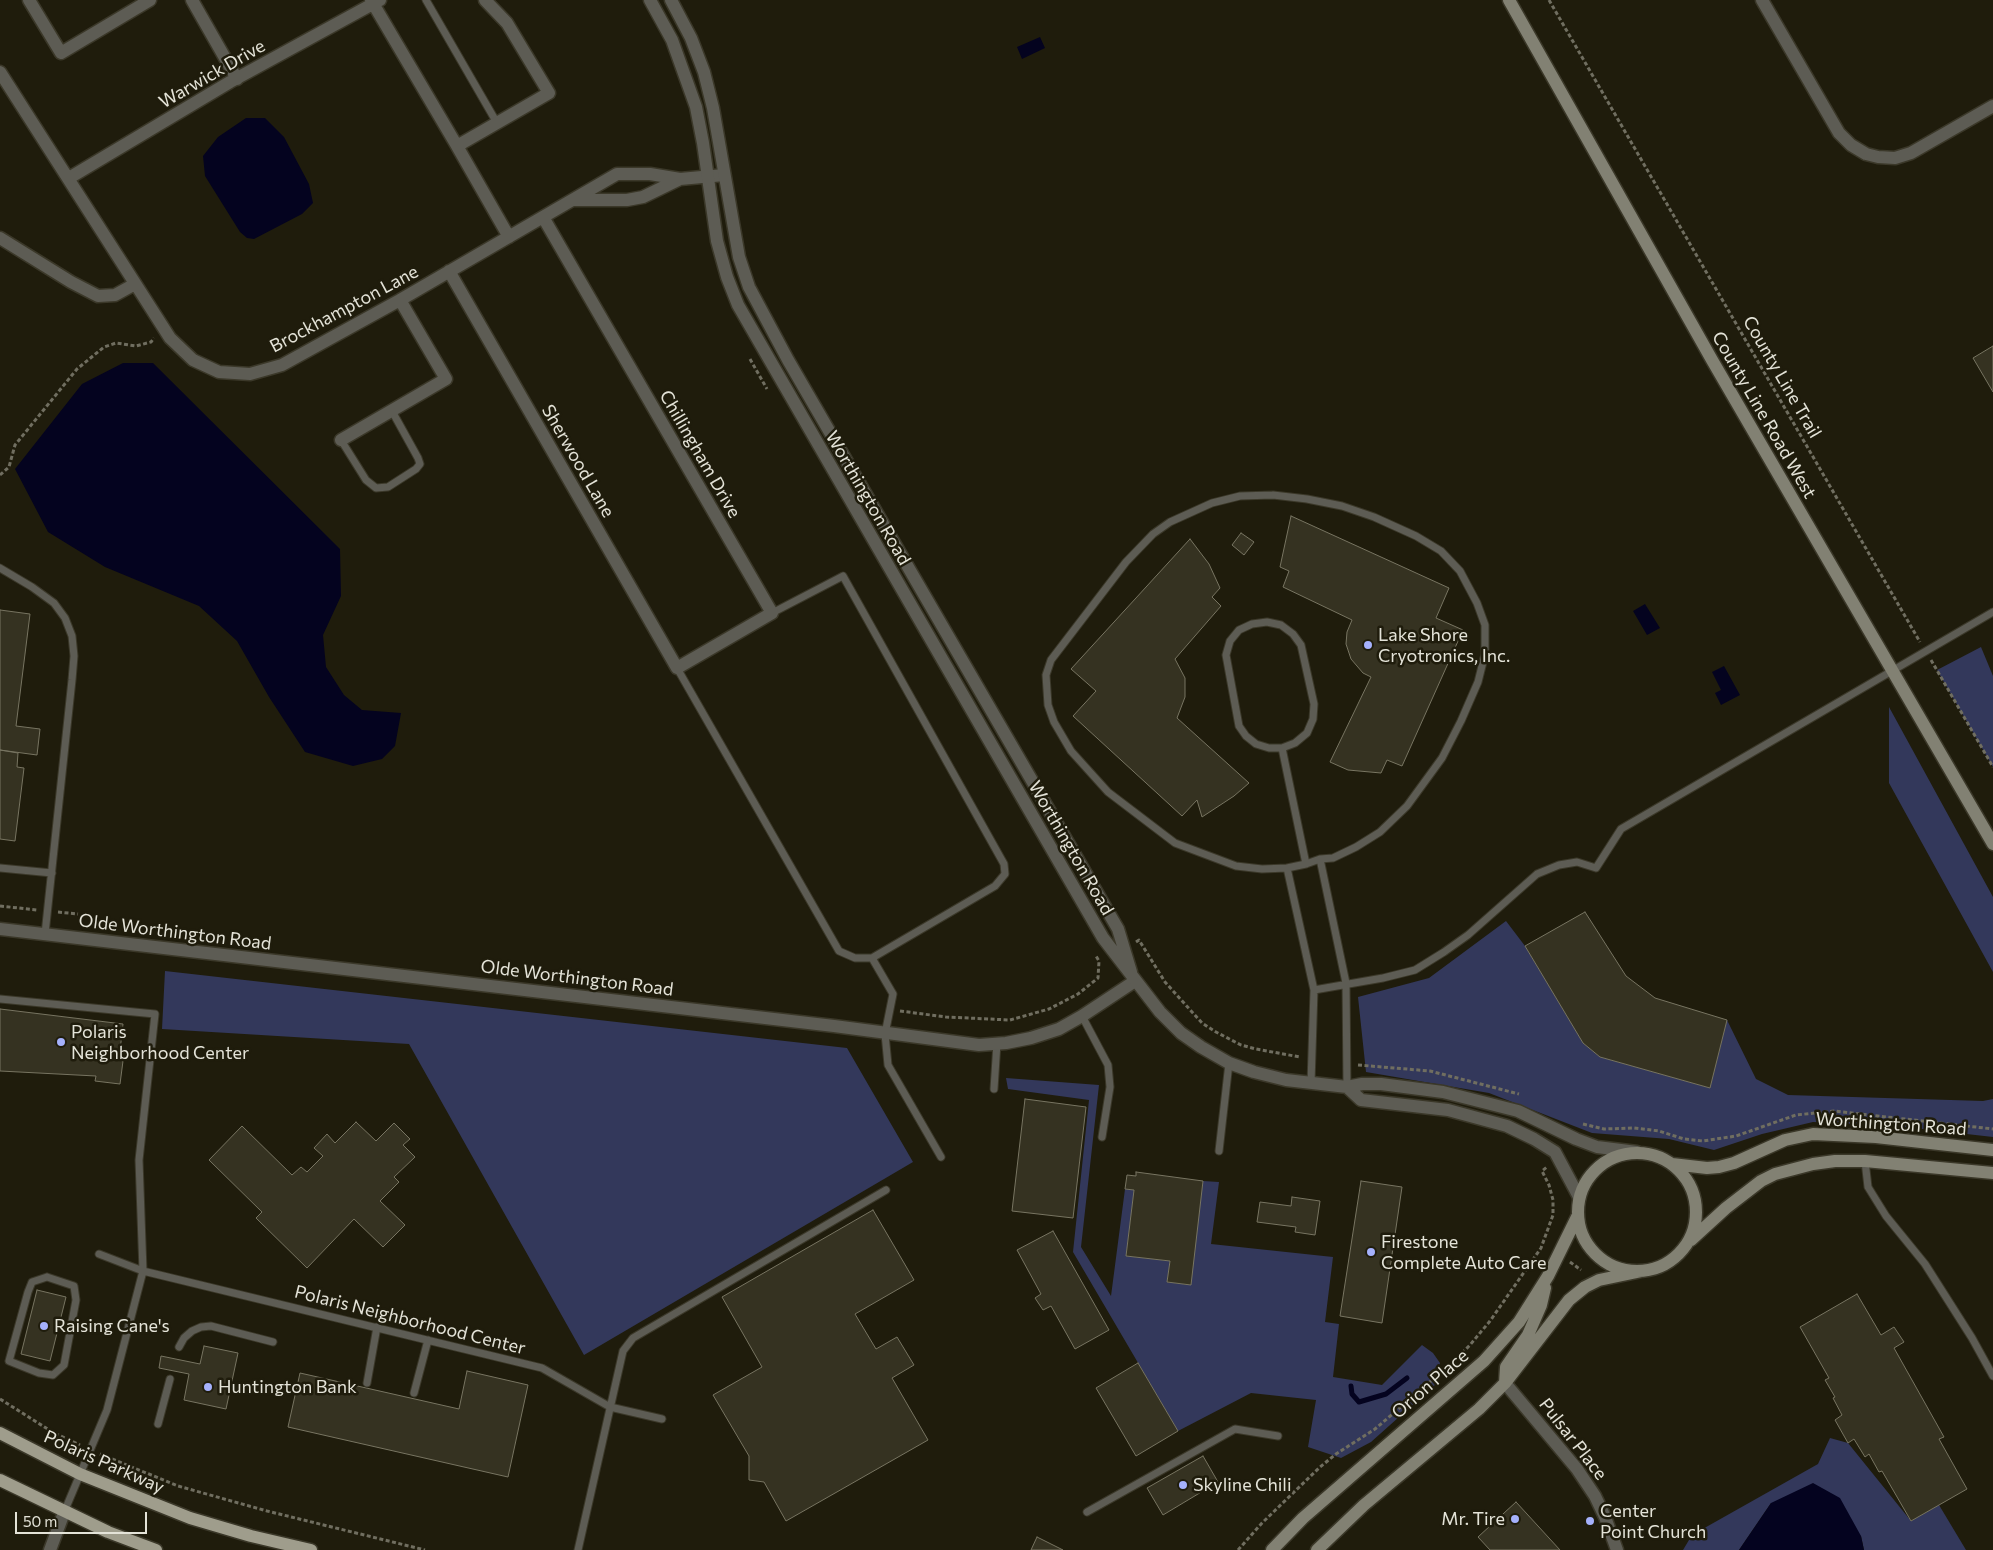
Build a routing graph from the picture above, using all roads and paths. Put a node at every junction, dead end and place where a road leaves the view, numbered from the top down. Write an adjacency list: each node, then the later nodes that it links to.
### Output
1 (29, 0): 2 (street)
2 (150, 0)
3 (192, 0): 13 (street)
4 (426, 0): 15 (lane)
5 (485, 0): 15 (street)
6 (650, 0): 18 (street, Worthington Road)
7 (671, 0): 17 (street, Worthington Road)
8 (1509, 0): 37 (main road, County Line Road West)
9 (1549, 0): 35 (path, County Line Trail)
10 (1762, 0): 14 (street)
11 (375, 1): 13 (street, Warwick Drive); 16 (street, Warwick Drive)
12 (0, 72): 19 (street, Brockhampton Lane)
13 (237, 79): 19 (street, Warwick Drive)
14 (1993, 106)
15 (497, 123): 16 (street)
16 (457, 146): 23 (street, Warwick Drive)
17 (724, 175): 18 (street, Brockhampton Lane); 50 (street, Worthington Road)
18 (708, 177): 20 (street, Brockhampton Lane); 50 (street, Worthington Road)
19 (69, 178): 26 (street, Brockhampton Lane)
20 (680, 179): 21 (street, Brockhampton Lane); 21 (street, Brockhampton Lane)
21 (572, 200): 22 (street, Brockhampton Lane)
22 (543, 217): 23 (street, Brockhampton Lane); 34 (street, Chillingham Drive)
23 (509, 236): 25 (street, Brockhampton Lane)
24 (0, 238): 26 (street)
25 (449, 271): 27 (street, Brockhampton Lane); 36 (street, Sherwood Lane)
26 (135, 284): 28 (street, Brockhampton Lane)
27 (400, 300): 28 (street, Brockhampton Lane); 29 (street)
28 (164, 329): 31 (path)
29 (392, 411): 30 (street); 30 (lane)
30 (341, 440)
31 (0, 475)
32 (0, 568): 45 (lane)
33 (1993, 612): 35 (lane)
34 (772, 613): 36 (street); 49 (lane)
35 (1926, 651): 37 (lane); 39 (path, County Line Trail)
36 (676, 668): 49 (lane)
37 (1892, 670): 40 (main road, County Line Road West); 51 (lane)
38 (1282, 748): 38 (lane); 42 (lane)
39 (1993, 767)
40 (1993, 844)
41 (1320, 859): 42 (lane); 44 (lane); 51 (lane)
42 (1306, 864): 44 (lane)
43 (0, 868): 45 (lane)
44 (1287, 868): 52 (lane)
45 (52, 873): 47 (lane)
46 (0, 929): 47 (street, Olde Worthington Road)
47 (45, 934): 55 (street, Olde Worthington Road)
48 (1132, 943): 57 (path)
49 (872, 958): 55 (lane)
50 (1134, 981): 54 (street, Olde Worthington Road); 58 (street, Worthington Road)
51 (1346, 983): 52 (lane); 61 (lane)
52 (1314, 990): 60 (lane)
53 (0, 999): 81 (lane)
54 (1082, 1016): 56 (street, Olde Worthington Road); 66 (lane)
55 (885, 1034): 56 (street, Olde Worthington Road); 70 (lane)
56 (997, 1043): 62 (lane)
57 (1298, 1057)
58 (1229, 1064): 60 (street, Worthington Road); 68 (lane)
59 (1356, 1064): 63 (path)
60 (1310, 1083): 61 (street, Worthington Road)
61 (1347, 1088): 69 (street, Worthington Road); 76 (street, Worthington Road)
62 (994, 1089)
63 (1520, 1095)
64 (1581, 1124): 65 (path)
65 (1993, 1129)
66 (1102, 1137)
67 (1993, 1150): 72 (main road, Worthington Road)
68 (1219, 1151)
69 (1637, 1152): 72 (main road); 76 (main road)
70 (941, 1156)
71 (1865, 1161): 74 (main road); 78 (main road); 90 (lane)
72 (1672, 1164): 78 (main road)
73 (1549, 1166): 111 (path)
74 (1993, 1173)
75 (886, 1190): 96 (lane)
76 (1579, 1196): 77 (main road)
77 (1577, 1217): 83 (main road); 84 (main road, Orion Place)
78 (1687, 1244): 83 (main road)
79 (99, 1254): 81 (lane, Polaris Neighborhood Center)
80 (1570, 1262): 82 (path)
81 (143, 1270): 85 (lane, Polaris Neighborhood Center); 101 (lane)
82 (1581, 1270)
83 (1642, 1271): 93 (main road)
84 (1548, 1276): 93 (main road); 112 (main road, Orion Place)
85 (377, 1327): 86 (lane, Polaris Neighborhood Center); 92 (lane)
86 (428, 1340): 94 (lane); 96 (lane, Polaris Neighborhood Center)
87 (273, 1342): 88 (lane)
88 (179, 1347)
89 (8, 1360): 89 (lane)
90 (1993, 1376)
91 (170, 1379): 98 (lane)
92 (367, 1383)
93 (1505, 1383): 113 (main road); 114 (street, Pulsar Place)
94 (414, 1393)
95 (0, 1399): 101 (path)
96 (610, 1407): 97 (lane, Polaris Neighborhood Center); 110 (lane)
97 (662, 1419)
98 (158, 1424)
99 (0, 1433): 102 (main road, Polaris Parkway)
100 (1278, 1436): 105 (lane)
101 (90, 1449): 102 (lane); 109 (path)
102 (80, 1474): 104 (lane); 108 (main road, Polaris Parkway)
103 (0, 1480): 104 (main road)
104 (65, 1510): 106 (street); 107 (main road)
105 (1087, 1512)
106 (50, 1550)
107 (156, 1550)
108 (311, 1550)
109 (425, 1550)
110 (578, 1550)
111 (1238, 1550)
112 (1272, 1550)
113 (1317, 1550)
114 (1617, 1550)

